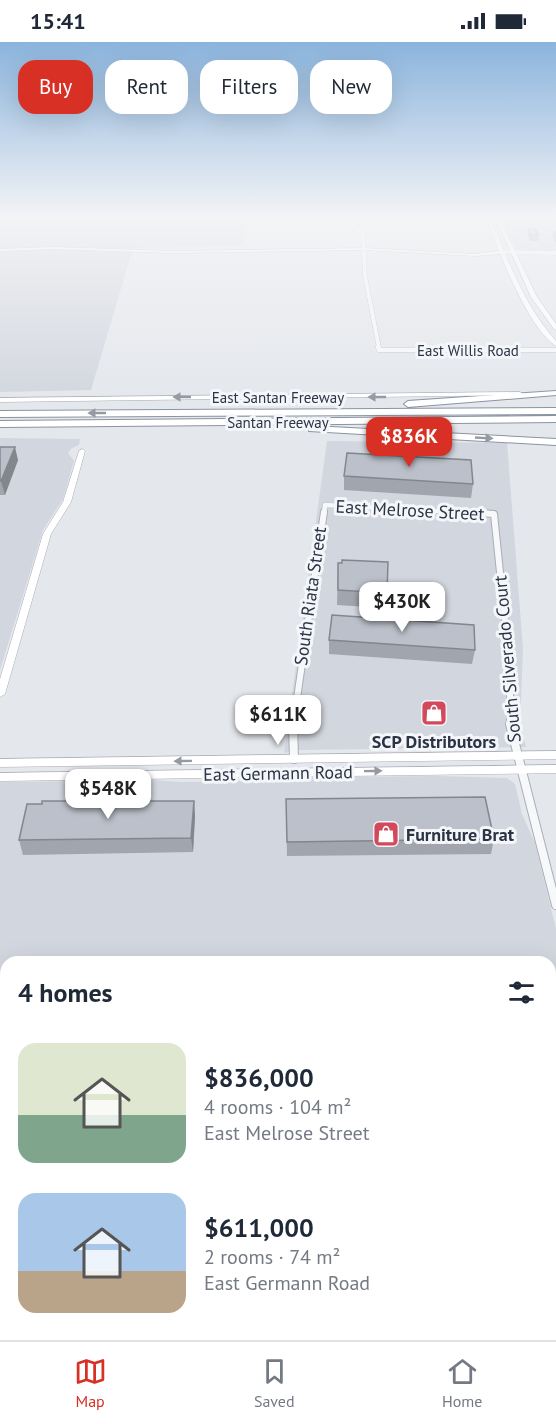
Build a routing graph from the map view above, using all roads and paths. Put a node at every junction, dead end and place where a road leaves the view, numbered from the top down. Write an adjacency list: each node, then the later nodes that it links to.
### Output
1 (365, 278): 6 (street, East Willis Road)
2 (515, 278): 5 (main road)
3 (525, 278): 4 (main road)
4 (556, 328)
5 (556, 344)
6 (556, 350)
7 (556, 393): 8 (main road, East Santan Freeway, one-way to 8); 10 (highway)
8 (0, 400)
9 (556, 411): 10 (highway, Santan Freeway)
10 (302, 412): 11 (highway, Santan Freeway, one-way to 11)
11 (0, 414)
12 (556, 419): 13 (highway, Santan Freeway)
13 (89, 423): 14 (highway, Santan Freeway); 15 (highway, one-way to 15)
14 (0, 424)
15 (556, 442)
16 (82, 451): 19 (main road)
17 (325, 505): 18 (street, East Melrose Street); 22 (street, South Riata Street)
18 (494, 514): 21 (street, South Silverado Court)
19 (0, 694)
20 (556, 755): 21 (main road, East Germann Road)
21 (516, 756): 22 (main road, East Germann Road); 24 (street, South Silverado Court)
22 (294, 759): 23 (main road, East Germann Road, one-way to 23)
23 (0, 763)
24 (520, 769): 25 (main road, East Germann Road); 26 (main road, East Germann Road, one-way to 24); 27 (street, South Silverado Court)
25 (556, 769)
26 (0, 777)
27 (553, 883): 28 (street, South Silverado Court)
28 (556, 905)

